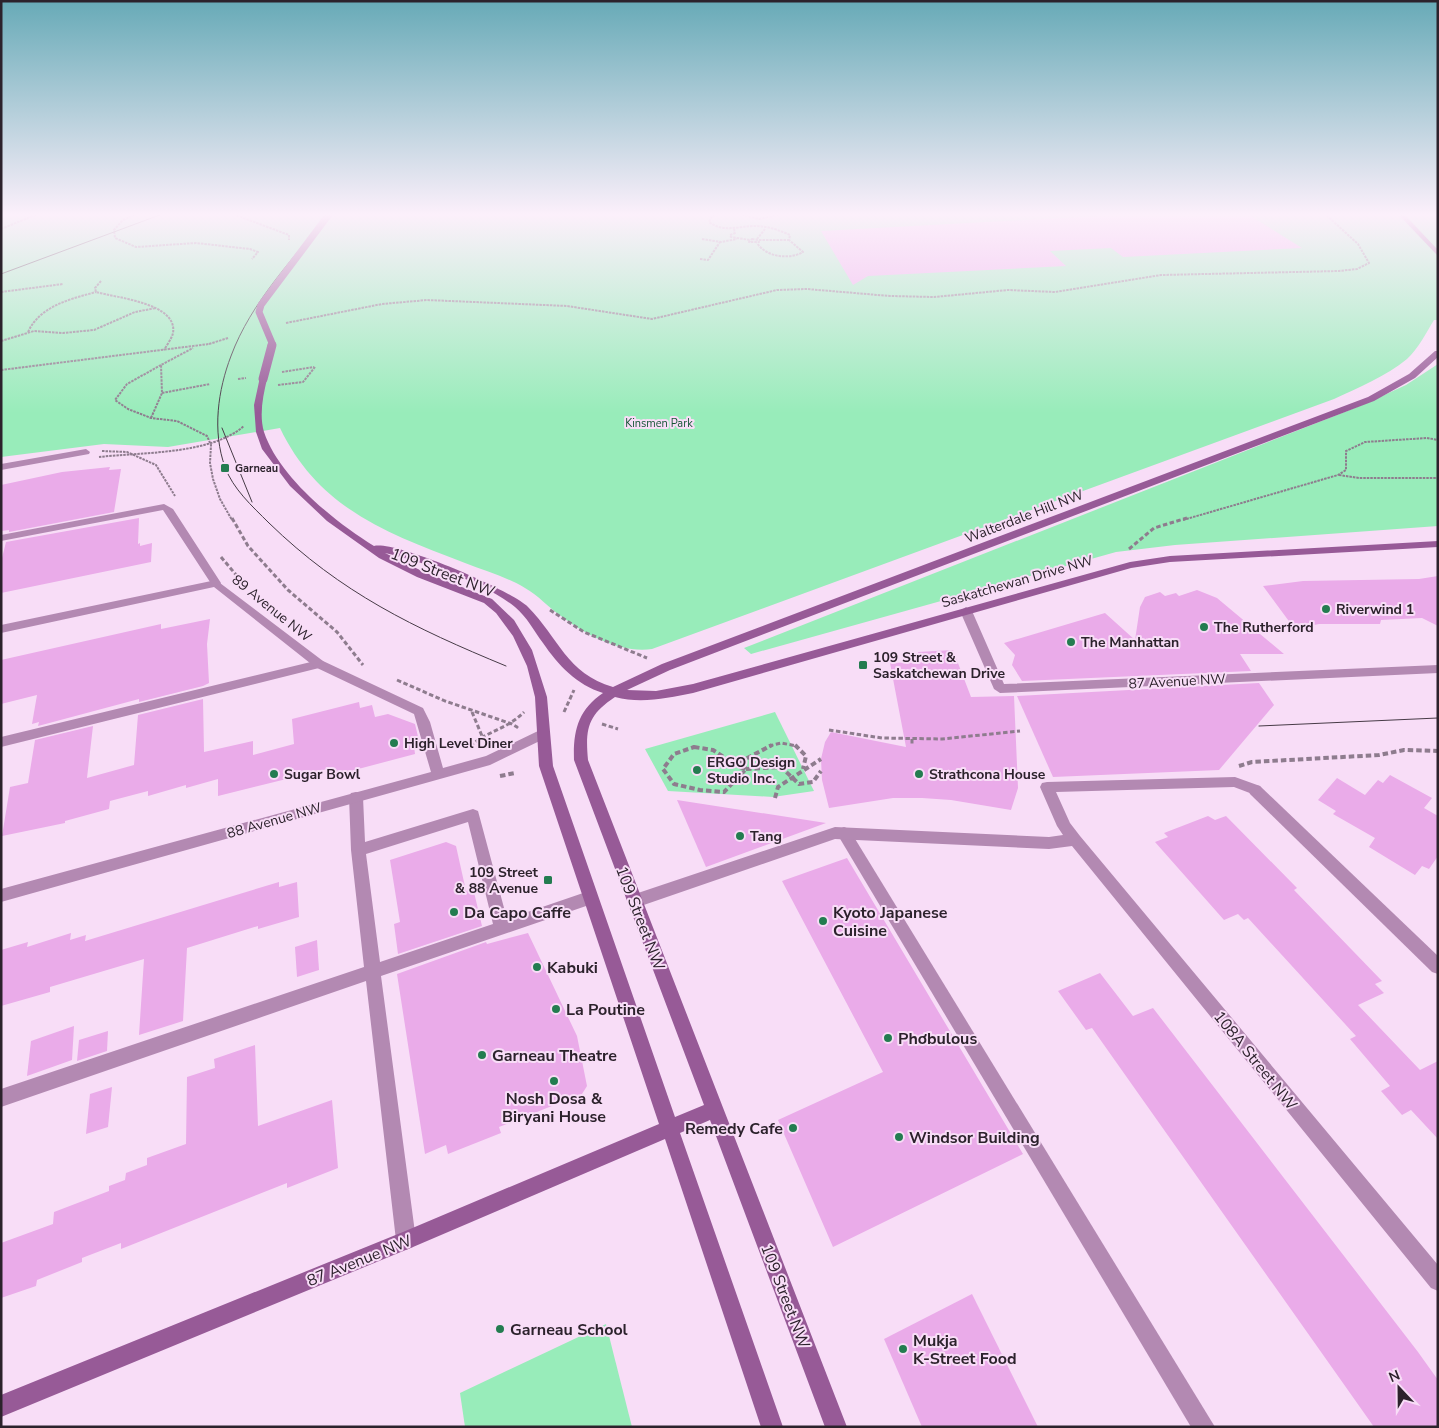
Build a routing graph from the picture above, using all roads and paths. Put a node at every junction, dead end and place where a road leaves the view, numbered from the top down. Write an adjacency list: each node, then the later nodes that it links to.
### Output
1 (101, 280): 6 (path)
2 (280, 280): 35 (main road, 109 Street NW, bridge)
3 (1128, 280): 8 (path)
4 (63, 284): 5 (path)
5 (1, 292)
6 (96, 292): 7 (path); 9 (path)
7 (156, 308): 9 (path); 13 (path)
8 (286, 323)
9 (28, 332): 11 (path)
10 (228, 338): 12 (path)
11 (1, 341)
12 (209, 344): 13 (path); 15 (path)
13 (164, 350): 16 (path)
14 (1438, 353): 50 (main road, Walterdale Hill NW)
15 (161, 365): 22 (path); 23 (path)
16 (1, 370)
17 (282, 372): 21 (path)
18 (246, 378): 19 (path)
19 (238, 379)
20 (210, 384): 22 (path)
21 (275, 386)
22 (162, 393): 23 (path)
23 (151, 418): 26 (path)
24 (245, 423): 26 (path)
25 (1438, 440): 30 (path)
26 (210, 442): 28 (path); 46 (path)
27 (86, 452): 28 (path); 29 (street)
28 (133, 455): 32 (path)
29 (1, 467)
30 (1338, 475): 31 (path); 36 (path)
31 (1438, 478)
32 (180, 503)
33 (1, 538): 38 (street)
34 (1438, 544): 41 (main road, Saskatchewan Drive NW)
35 (368, 546): 50 (main road, 109 Street NW); 61 (main road, 109 Street NW)
36 (1127, 551)
37 (219, 554): 39 (path)
38 (216, 582): 42 (street, 89 Avenue NW); 45 (street, 89 Avenue NW)
39 (249, 589)
40 (545, 607): 43 (path)
41 (966, 611): 48 (street, 87 Avenue NW); 50 (main road, Saskatchewan Drive NW)
42 (1, 629)
43 (648, 658)
44 (355, 662): 46 (path)
45 (319, 664): 64 (street); 72 (street, 89 Avenue NW)
46 (363, 665): 47 (path)
47 (372, 669)
48 (1438, 669)
49 (390, 677): 52 (path)
50 (614, 693): 82 (main road, 109 Street NW)
51 (571, 696): 53 (path)
52 (472, 711): 55 (path); 62 (path)
53 (564, 712)
54 (523, 713): 55 (path)
55 (512, 724): 57 (path); 62 (path)
56 (613, 727): 58 (path)
57 (517, 728)
58 (618, 729)
59 (829, 730): 63 (path)
60 (1020, 731): 63 (path)
61 (543, 734): 72 (street, 88 Avenue NW); 81 (main road, 109 Street NW)
62 (482, 736): 66 (path)
63 (912, 739): 65 (path)
64 (1, 742)
65 (912, 744)
66 (465, 750)
67 (1438, 751): 74 (path)
68 (821, 759): 70 (path)
69 (746, 769): 69 (path); 70 (path); 73 (path)
70 (803, 769): 73 (path)
71 (821, 771): 73 (path)
72 (438, 775): 75 (street, 88 Avenue NW)
73 (792, 778): 76 (path)
74 (1223, 782): 78 (street, 108A Street NW); 84 (street)
75 (356, 797): 79 (street); 80 (street, 88 Avenue NW)
76 (776, 798)
77 (844, 833): 78 (street); 82 (street); 94 (street)
78 (1075, 840): 90 (street, 108A Street NW)
79 (358, 850): 83 (street); 85 (street)
80 (1, 896)
81 (589, 898): 83 (street); 88 (main road, 109 Street NW)
82 (635, 901): 87 (main road, 109 Street NW)
83 (502, 928): 85 (street)
84 (1438, 967)
85 (373, 972): 86 (street); 89 (street)
86 (1, 1098)
87 (715, 1109): 88 (main road, 87 Avenue NW); 93 (main road, 109 Street NW)
88 (670, 1127): 89 (main road, 87 Avenue NW); 92 (main road, 109 Street NW)
89 (406, 1240): 91 (main road, 87 Avenue NW)
90 (1438, 1281)
91 (1, 1406)
92 (772, 1427)
93 (836, 1427)
94 (1204, 1427)

